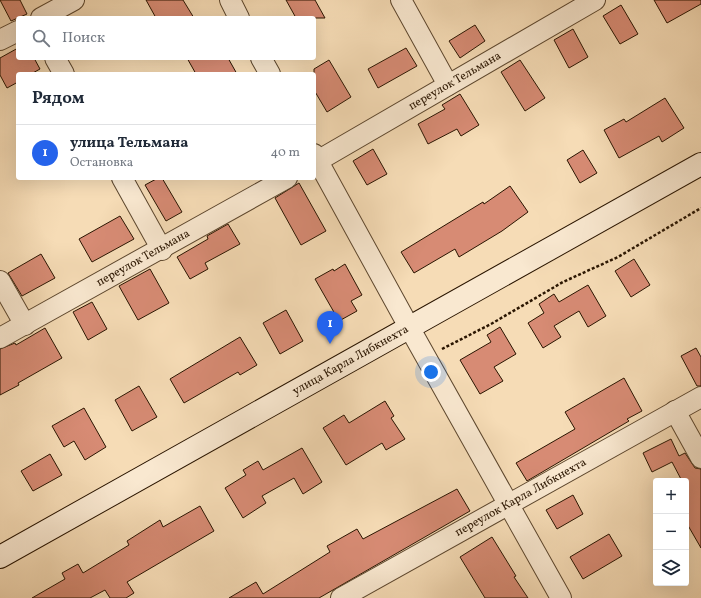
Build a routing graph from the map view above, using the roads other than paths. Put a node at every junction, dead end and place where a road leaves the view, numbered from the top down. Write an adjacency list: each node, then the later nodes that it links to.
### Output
1 (74, 0): 5 (street)
2 (230, 0): 6 (street)
3 (401, 0): 13 (street)
4 (596, 0): 13 (street, переулок Тельмана)
5 (45, 16)
6 (239, 16)
7 (16, 32): 8 (street)
8 (0, 40)
9 (56, 60): 11 (street)
10 (262, 60): 12 (street)
11 (63, 72)
12 (269, 72)
13 (448, 85): 14 (street, переулок Тельмана)
14 (316, 158)
15 (316, 161): 22 (street)
16 (701, 164): 22 (main road, улица Карла Либкнехта)
17 (123, 180): 19 (street)
18 (284, 180): 19 (street, переулок Тельмана)
19 (162, 250): 21 (street, переулок Тельмана)
20 (0, 281): 21 (street)
21 (25, 325): 23 (street, переулок Тельмана)
22 (409, 327): 27 (street); 28 (main road, улица Карла Либкнехта)
23 (0, 338)
24 (701, 397): 25 (street, переулок Карла Либкнехта)
25 (674, 411): 26 (street); 27 (street, переулок Карла Либкнехта)
26 (701, 458)
27 (508, 504): 29 (street, переулок Карла Либкнехта); 30 (street)
28 (0, 557)
29 (341, 598)
30 (561, 598)

